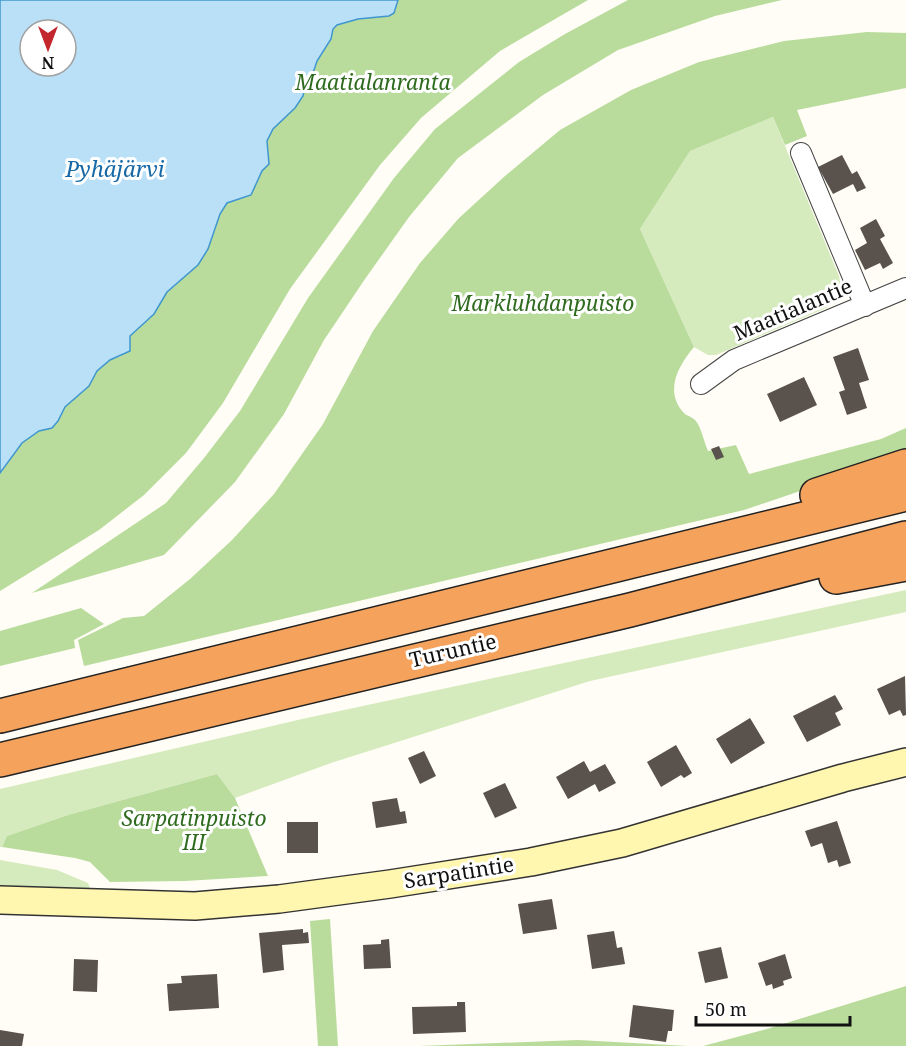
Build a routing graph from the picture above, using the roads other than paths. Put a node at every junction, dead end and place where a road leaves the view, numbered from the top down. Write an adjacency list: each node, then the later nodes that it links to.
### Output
1 (801, 153): 3 (street)
2 (906, 288): 3 (street, Maatialantie)
3 (865, 306): 4 (street, Maatialantie)
4 (701, 384)
5 (906, 466): 9 (highway)
6 (906, 494): 9 (highway)
7 (906, 538): 10 (highway, Turuntie)
8 (906, 564): 10 (highway)
9 (459, 603): 11 (highway)
10 (630, 610): 12 (highway, Turuntie)
11 (0, 716)
12 (0, 760)
13 (906, 762): 14 (main road, Sarpatintie)
14 (0, 900)

